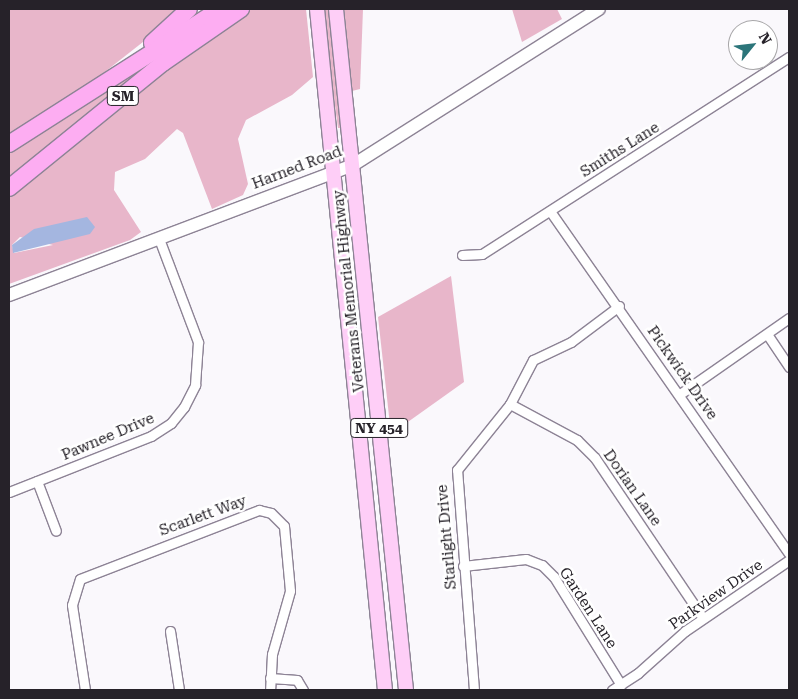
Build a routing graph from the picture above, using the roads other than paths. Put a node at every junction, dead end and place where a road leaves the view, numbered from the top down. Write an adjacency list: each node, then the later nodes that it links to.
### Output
1 (189, 9): 8 (highway)
2 (220, 9): 8 (highway, SM)
3 (241, 9): 12 (highway, SM)
4 (317, 9): 11 (main road, Veterans Memorial Highway / NY 454)
5 (336, 9): 10 (main road, Veterans Memorial Highway / NY 454)
6 (599, 9): 10 (main road, Harned Road)
7 (789, 57): 13 (street, Smiths Lane)
8 (119, 72): 9 (highway, SM)
9 (9, 144)
10 (352, 165): 11 (main road, Harned Road); 38 (main road, Veterans Memorial Highway / NY 454)
11 (334, 173): 14 (main road, Harned Road); 37 (main road, Veterans Memorial Highway / NY 454)
12 (9, 188)
13 (550, 210): 15 (street, Smiths Lane); 17 (street, Pickwick Drive)
14 (159, 239): 16 (main road, Harned Road); 23 (street, Pawnee Drive)
15 (462, 255)
16 (9, 295)
17 (619, 306): 21 (street, Pickwick Drive); 22 (street, Starlight Drive)
18 (789, 318): 19 (street)
19 (767, 334): 20 (street); 21 (street)
20 (789, 367)
21 (680, 394): 26 (street, Pickwick Drive)
22 (510, 404): 28 (street, Starlight Drive); 29 (street, Dorian Lane)
23 (37, 481): 24 (street, Pawnee Drive); 25 (street)
24 (9, 492)
25 (56, 531)
26 (789, 553)
27 (789, 560): 29 (street, Parkview Drive)
28 (463, 566): 32 (street, Garden Lane); 39 (street, Starlight Drive)
29 (703, 618): 32 (street, Parkview Drive)
30 (170, 630): 34 (street)
31 (270, 678): 33 (street, Scarlett Way); 35 (street, Scarlett Way); 36 (street)
32 (621, 685): 40 (street, Parkview Drive)
33 (85, 690)
34 (179, 690)
35 (270, 690)
36 (303, 690)
37 (385, 690)
38 (406, 690)
39 (474, 690)
40 (612, 690)

